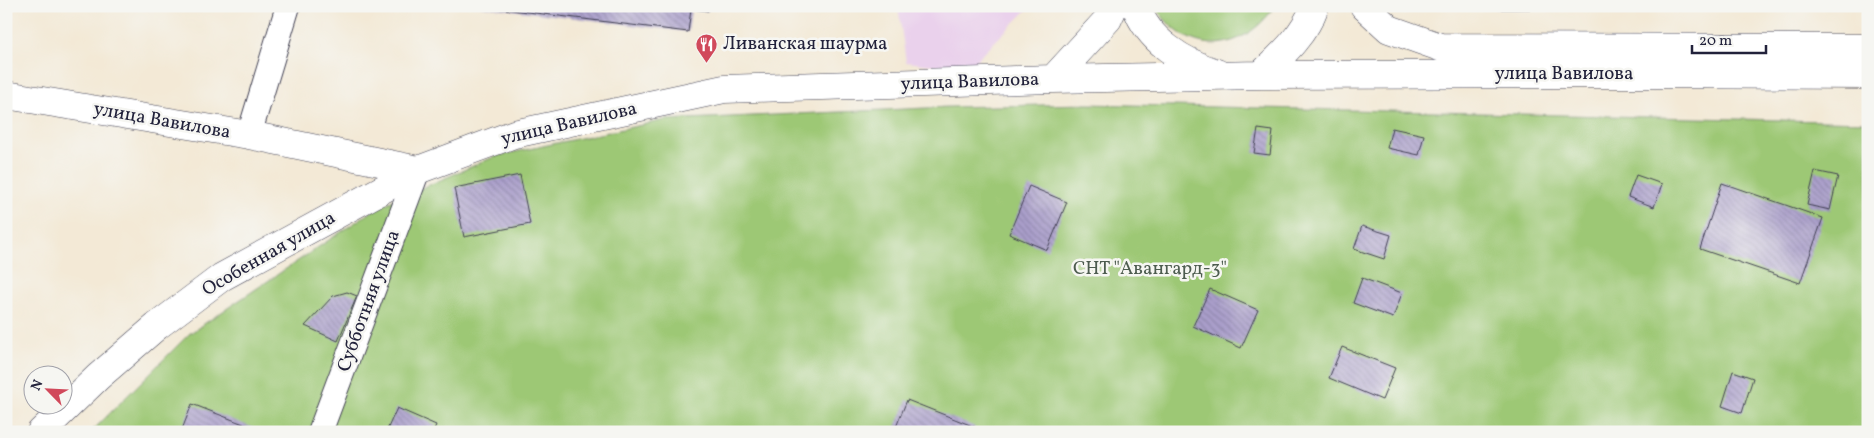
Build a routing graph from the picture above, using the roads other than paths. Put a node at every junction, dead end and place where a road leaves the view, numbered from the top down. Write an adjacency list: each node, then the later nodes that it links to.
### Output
1 (288, 6): 12 (street)
2 (1114, 6): 10 (main road, улица Вавилова)
3 (1136, 6): 8 (main road, улица Вавилова)
4 (1315, 6): 7 (main road)
5 (1364, 6): 6 (main road, улица Вавилова)
6 (1868, 48)
7 (1261, 75): 8 (main road, улица Вавилова); 9 (main road, улица Вавилова)
8 (1228, 76): 10 (main road, улица Вавилова)
9 (1868, 76)
10 (1053, 79): 13 (main road, улица Вавилова)
11 (6, 95): 12 (main road, улица Вавилова)
12 (249, 135): 13 (main road, улица Вавилова)
13 (418, 170): 14 (main road, Особенная улица); 15 (street, Субботняя улица)
14 (41, 432)
15 (320, 432)

